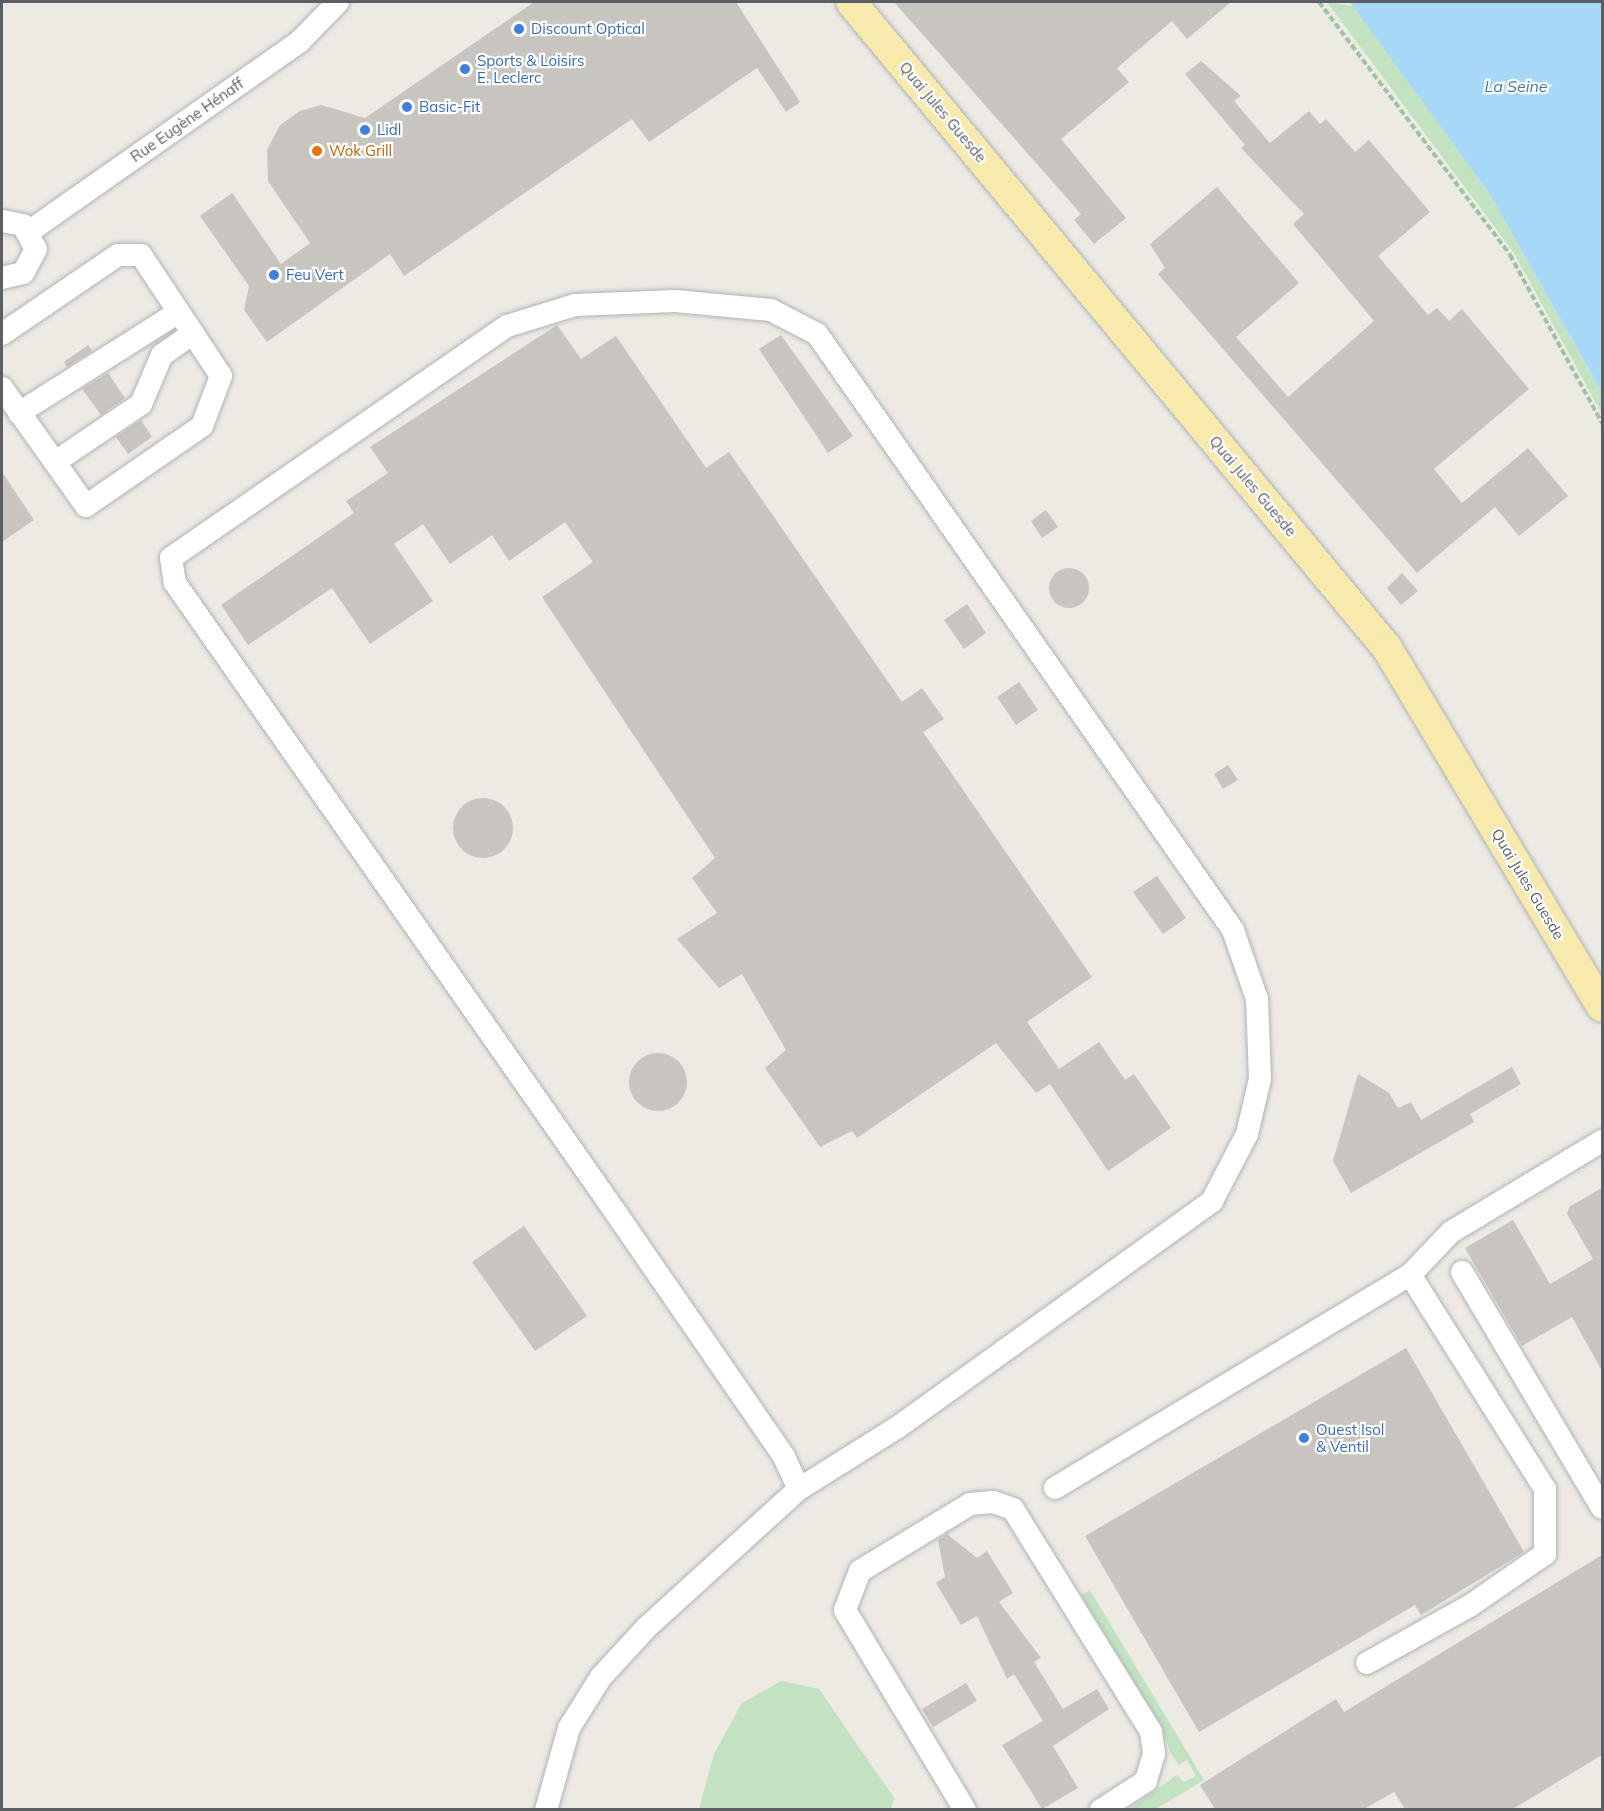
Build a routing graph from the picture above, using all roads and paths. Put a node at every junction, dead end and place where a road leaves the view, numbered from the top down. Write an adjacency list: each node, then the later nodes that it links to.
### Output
1 (338, 2): 5 (street, Rue Eugène Hénaff)
2 (851, 2): 15 (main road, Quai Jules Guesde)
3 (1319, 2): 13 (path)
4 (2, 221): 5 (street)
5 (30, 231): 6 (street)
6 (12, 276): 7 (street)
7 (40, 305): 8 (street); 10 (street)
8 (179, 312): 9 (street); 12 (street)
9 (193, 333): 14 (street); 14 (street)
10 (2, 334)
11 (2, 388): 12 (street)
12 (19, 413): 14 (street)
13 (1602, 423)
14 (55, 462)
15 (1602, 1007)
16 (1602, 1141): 18 (street)
17 (1462, 1272): 21 (street)
18 (1410, 1275): 19 (street); 22 (street)
19 (1055, 1488)
20 (799, 1490): 20 (street); 23 (street)
21 (1602, 1508)
22 (1367, 1663)
23 (546, 1809)
24 (965, 1809): 25 (street)
25 (1101, 1809)

